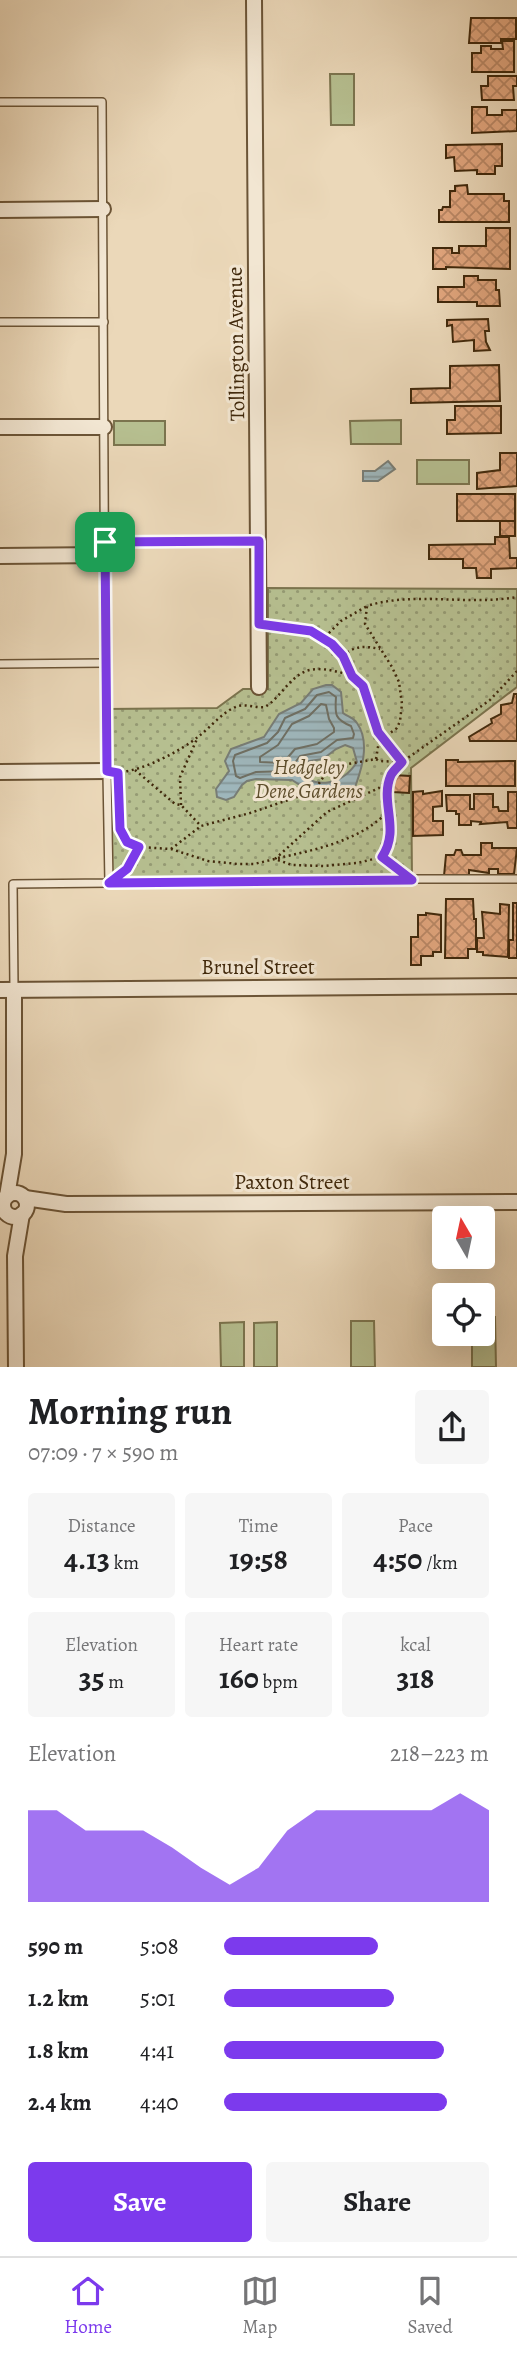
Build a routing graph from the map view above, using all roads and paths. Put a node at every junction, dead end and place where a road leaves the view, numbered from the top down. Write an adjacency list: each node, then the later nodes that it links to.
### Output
1 (254, 0): 9 (street, Tollington Avenue)
2 (0, 102): 3 (lane)
3 (103, 209): 4 (street); 6 (lane)
4 (0, 210)
5 (0, 322): 6 (lane)
6 (104, 322): 8 (lane)
7 (0, 427): 8 (street)
8 (104, 427): 10 (lane)
9 (259, 541): 10 (path); 14 (street, Tollington Avenue)
10 (105, 548): 11 (street); 18 (lane)
11 (0, 556)
12 (517, 597): 13 (path)
13 (366, 606): 15 (path); 16 (path)
14 (259, 624): 15 (path); 22 (street, Tollington Avenue)
15 (324, 638): 17 (path)
16 (380, 649): 17 (path); 24 (path)
17 (343, 656): 21 (path)
18 (104, 663): 19 (lane); 28 (lane)
19 (0, 664)
20 (517, 671): 26 (path)
21 (352, 676): 23 (path); 24 (path)
22 (259, 687)
23 (197, 739): 27 (path); 31 (path)
24 (383, 740): 25 (path); 26 (path)
25 (376, 759): 26 (path); 34 (path)
26 (402, 762): 30 (path)
27 (135, 770): 28 (path); 31 (path)
28 (107, 771): 29 (street); 41 (lane)
29 (0, 772)
30 (391, 776): 32 (path); 38 (path)
31 (181, 805): 34 (path)
32 (389, 810): 37 (path); 38 (path)
33 (119, 817): 35 (path)
34 (201, 826): 36 (path)
35 (139, 847): 36 (path); 41 (path)
36 (170, 849): 38 (path)
37 (382, 857): 38 (path); 40 (path)
38 (275, 859)
39 (517, 879): 40 (lane)
40 (412, 880): 41 (path)
41 (109, 883): 43 (lane)
42 (517, 986): 43 (street, Brunel Street)
43 (7, 990): 45 (street)
44 (517, 1202): 45 (street, Paxton Street)
45 (12, 1205): 46 (street)
46 (16, 1367)

